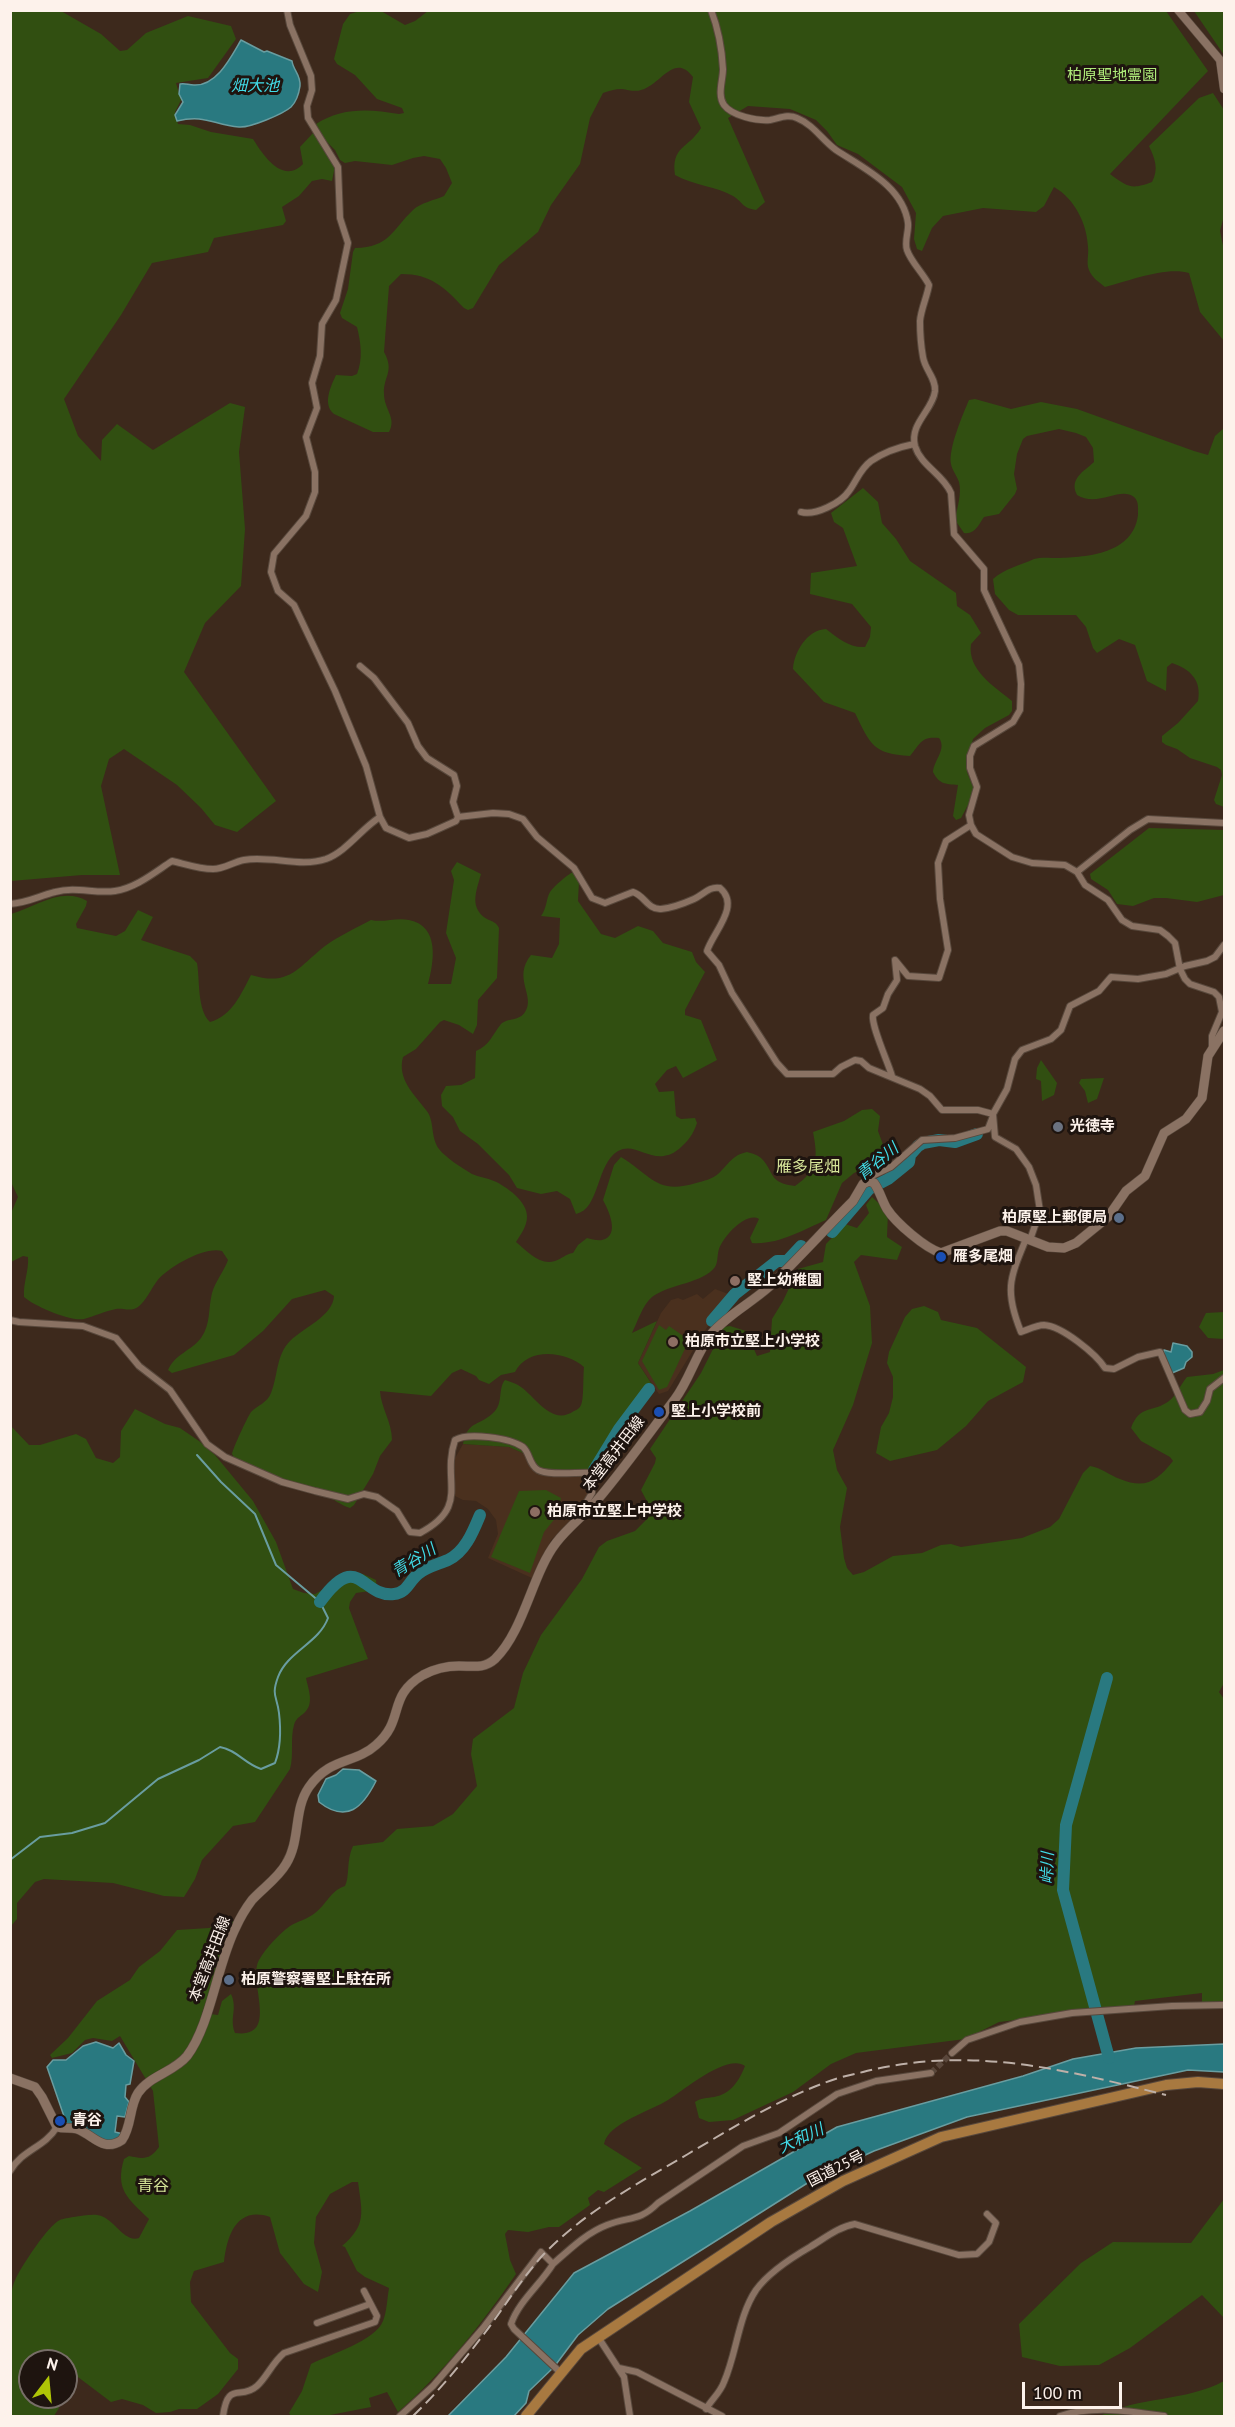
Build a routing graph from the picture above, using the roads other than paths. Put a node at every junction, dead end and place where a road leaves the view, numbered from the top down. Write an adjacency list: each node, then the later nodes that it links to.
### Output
1 (287, 10): 8 (street)
2 (711, 10): 5 (street)
3 (1178, 10): 4 (street)
4 (1224, 89)
5 (914, 444): 6 (street); 11 (street)
6 (801, 512)
7 (360, 666): 9 (street)
8 (380, 817): 9 (street); 13 (street)
9 (458, 817): 18 (street)
10 (1224, 823): 12 (street)
11 (971, 825): 12 (street); 18 (street)
12 (1077, 872): 15 (street)
13 (10, 904)
14 (1224, 945): 15 (street)
15 (1180, 969): 17 (street); 19 (street)
16 (1224, 1031): 17 (main road)
17 (1212, 1048): 21 (main road)
18 (892, 1076): 19 (street)
19 (993, 1115): 20 (street); 21 (street)
20 (874, 1185): 21 (main road); 24 (main road, 本堂高井田線)
21 (1028, 1240): 23 (street)
22 (10, 1320): 24 (street)
23 (1224, 1378)
24 (585, 1514): 30 (main road, 本堂高井田線)
25 (1224, 2005): 26 (street)
26 (952, 2053)
27 (932, 2073): 33 (street)
28 (10, 2078): 30 (main road)
29 (1224, 2084): 37 (highway, 国道25号)
30 (57, 2127): 31 (street)
31 (10, 2171)
32 (987, 2214): 40 (street)
33 (553, 2264): 39 (street); 42 (street)
34 (364, 2292): 35 (street)
35 (370, 2304): 36 (street); 41 (street)
36 (317, 2323)
37 (598, 2337): 38 (street); 39 (highway, 国道25号)
38 (620, 2368): 40 (street); 44 (street)
39 (560, 2372): 43 (highway, 国道25号)
40 (706, 2409): 45 (street)
41 (223, 2416)
42 (400, 2416)
43 (526, 2416)
44 (630, 2416)
45 (722, 2416)
46 (1060, 2416): 47 (street)
47 (1164, 2416)

